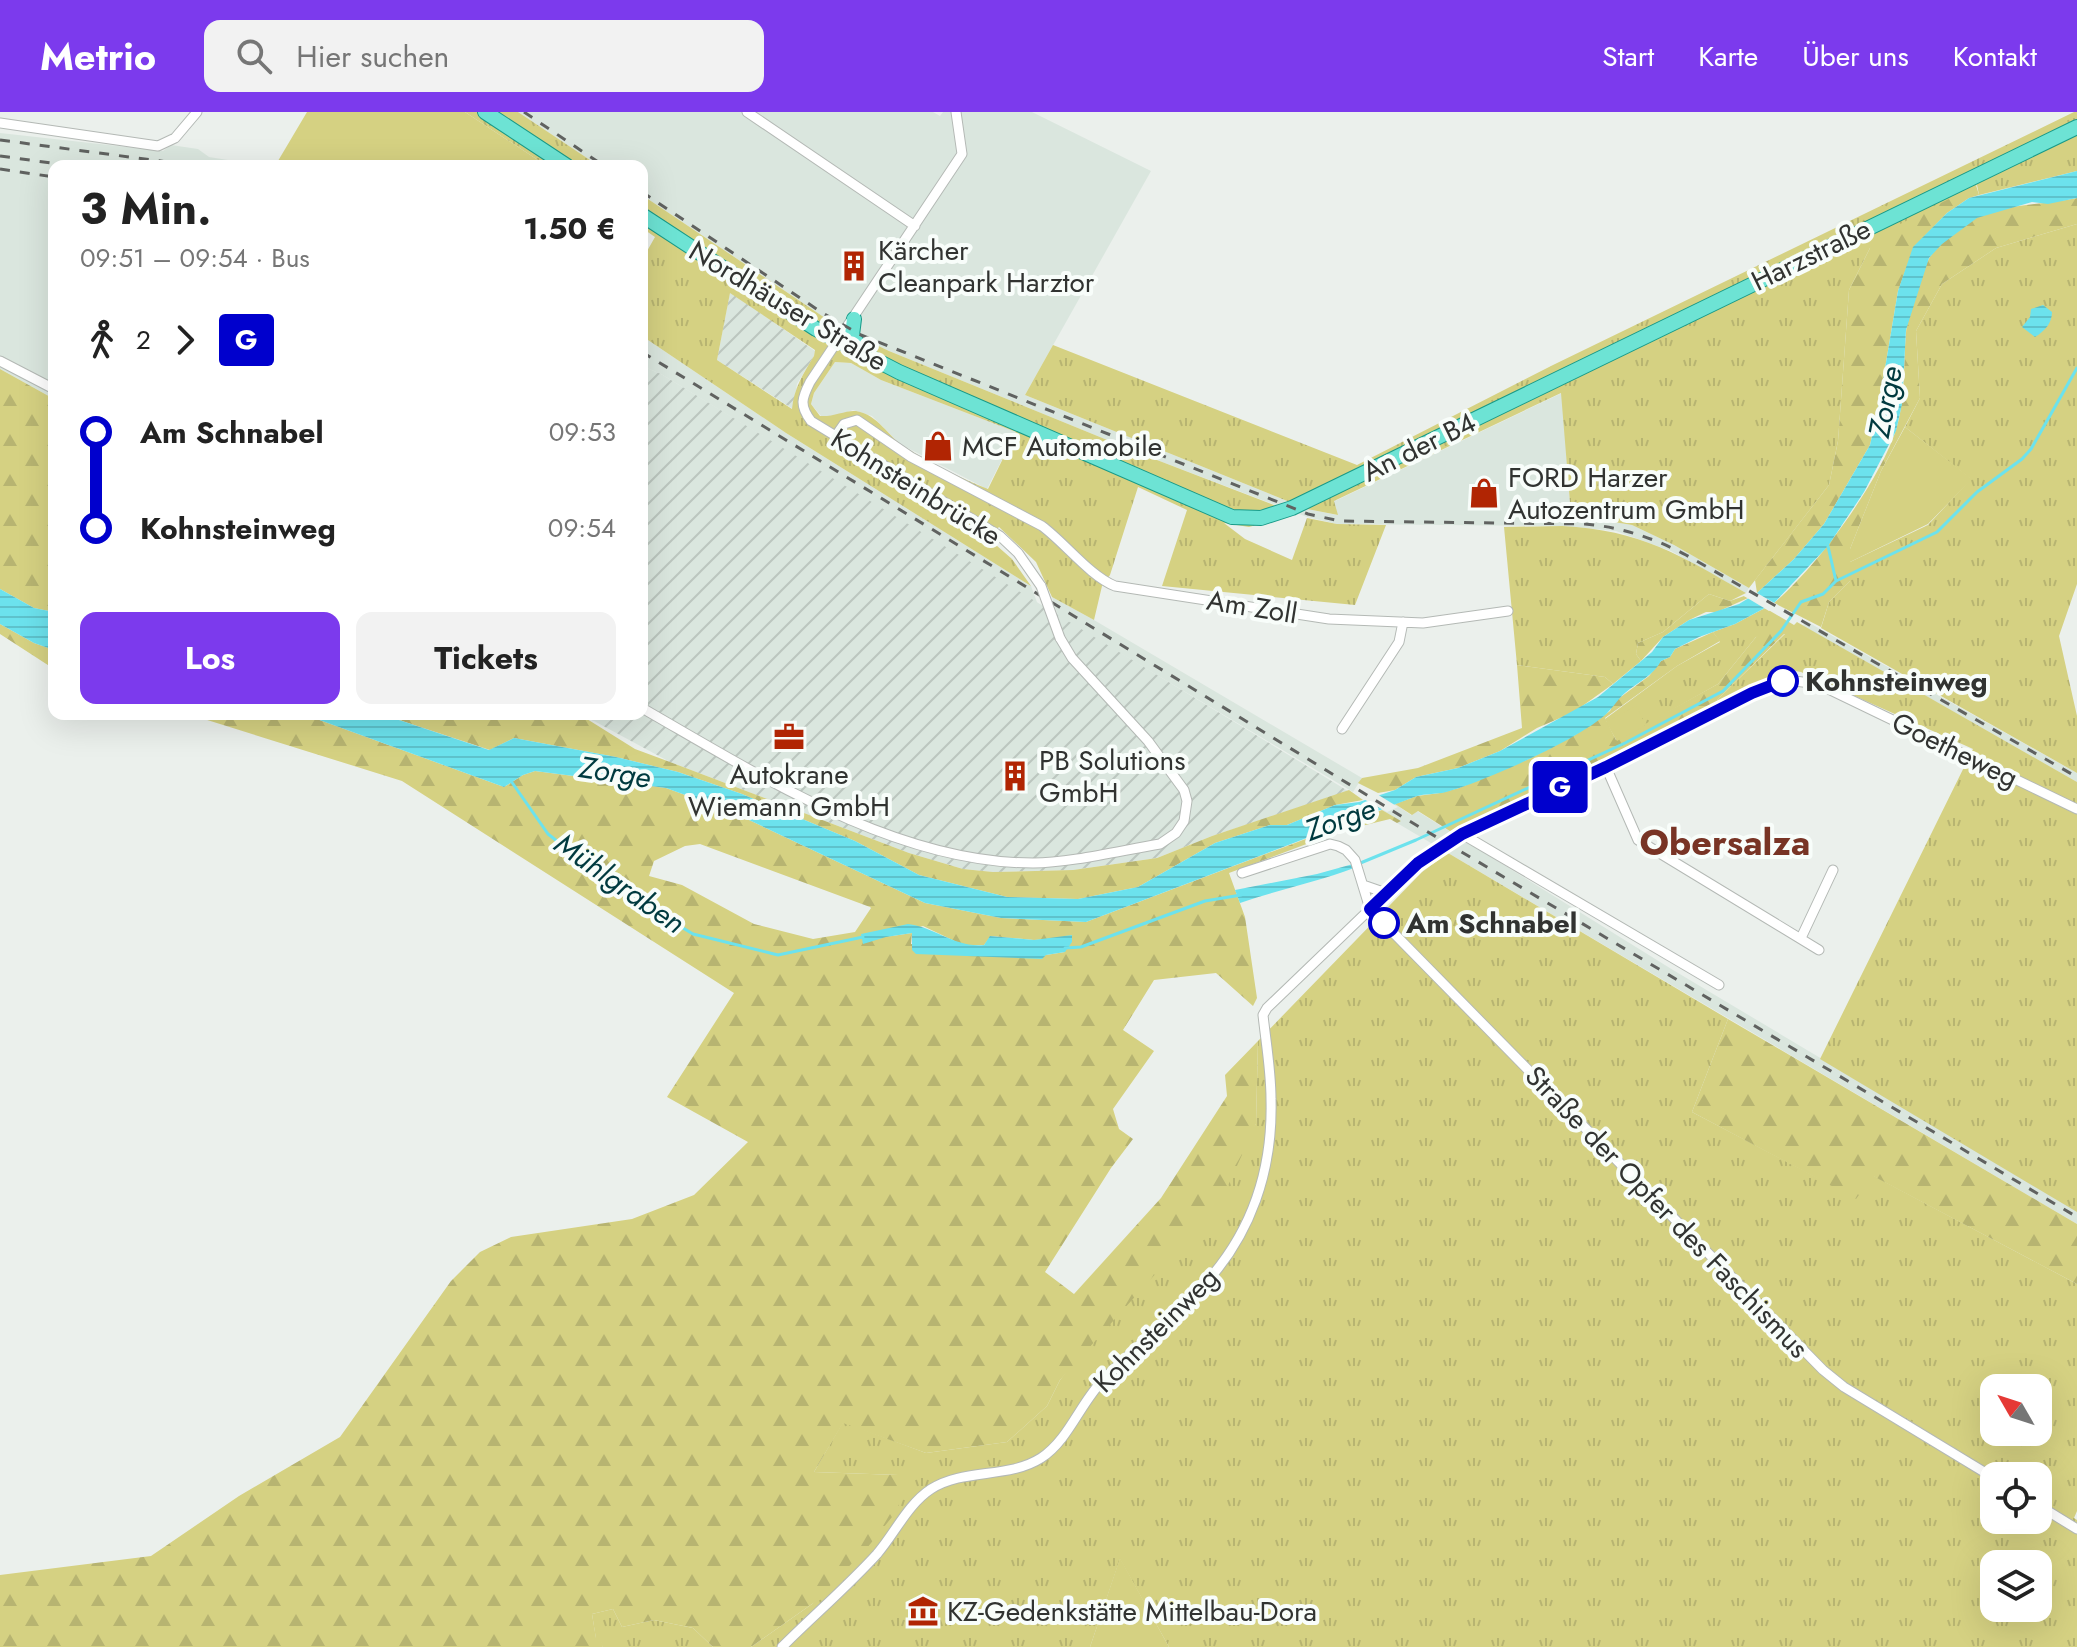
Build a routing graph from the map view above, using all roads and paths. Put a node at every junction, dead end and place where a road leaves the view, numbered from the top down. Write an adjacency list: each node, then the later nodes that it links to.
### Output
1 (197, 112): 5 (street)
2 (485, 112): 7 (main road)
3 (747, 112): 9 (street)
4 (956, 112): 9 (street)
5 (0, 123)
6 (2077, 127): 14 (main road, Harzstraße)
7 (558, 160)
8 (648, 219): 11 (main road, Nordhäuser Straße)
9 (915, 226): 10 (street)
10 (854, 319): 11 (street); 12 (main road)
11 (839, 342): 12 (main road, Nordhäuser Straße); 16 (street, Kohnsteinbrücke)
12 (866, 355): 17 (main road, Nordhäuser Straße)
13 (0, 361): 15 (street)
14 (1546, 385): 17 (main road, An der B4)
15 (48, 386)
16 (835, 437): 19 (street, Am Zoll); 21 (street, Kohnsteinbrücke, bridge)
17 (1292, 508)
18 (1508, 611): 19 (street, Am Zoll)
19 (1403, 622): 22 (street)
20 (1787, 680): 23 (street, Kohnsteinweg); 24 (street, Goetheweg)
21 (648, 711)
22 (1342, 729)
23 (1606, 767): 25 (street, Kohnsteinweg); 31 (street)
24 (2077, 809)
25 (1462, 834): 29 (street, Kohnsteinweg); 33 (street)
26 (1833, 870): 31 (street)
27 (1242, 873): 28 (street)
28 (1363, 885): 29 (street); 30 (street)
29 (1386, 893): 30 (street, Kohnsteinweg)
30 (1370, 909): 34 (street, Straße der Opfer des Faschismus); 37 (street, Kohnsteinweg)
31 (1801, 938): 32 (street)
32 (1819, 950)
33 (1719, 985)
34 (1980, 1470)
35 (2052, 1514): 36 (street)
36 (2077, 1529)
37 (782, 1647)

